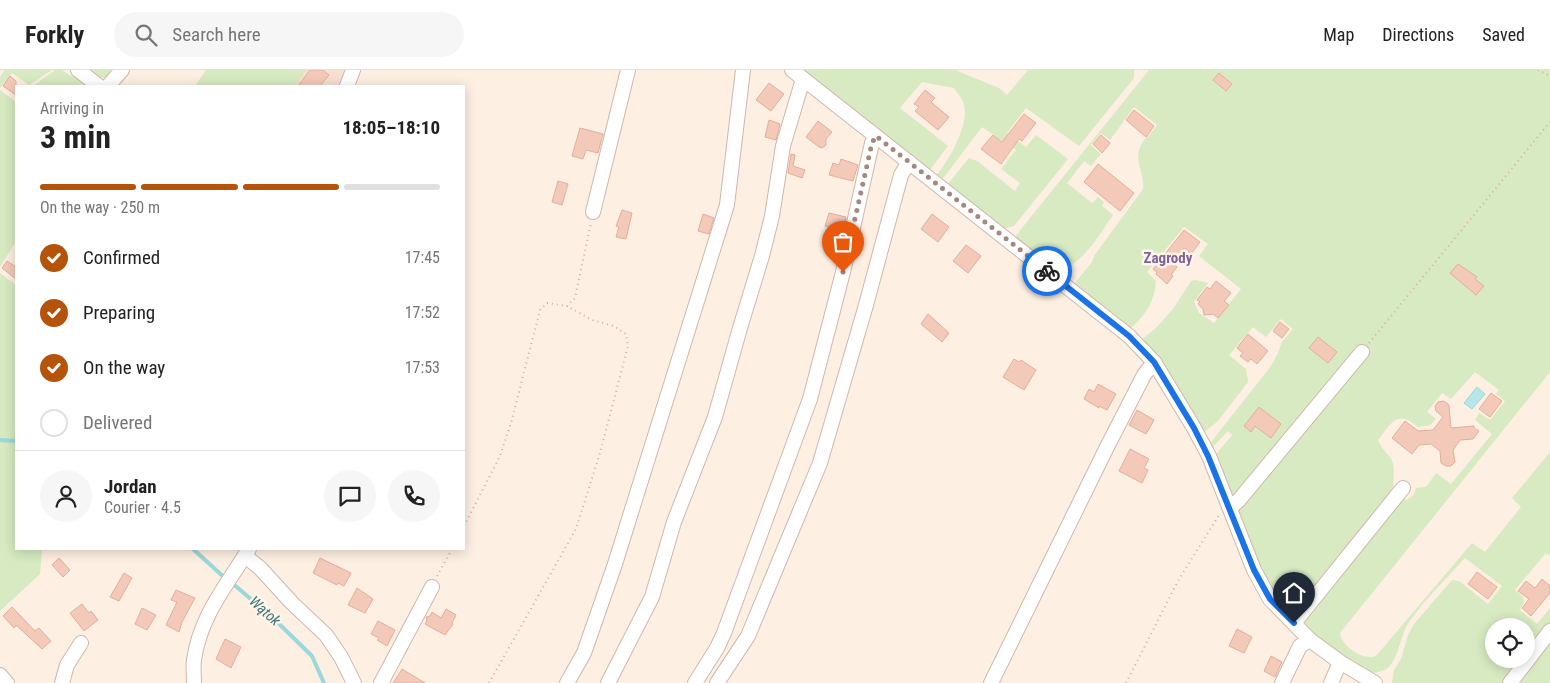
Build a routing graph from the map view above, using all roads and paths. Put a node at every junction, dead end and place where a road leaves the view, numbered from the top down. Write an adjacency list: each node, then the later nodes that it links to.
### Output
1 (78, 70): 10 (street)
2 (122, 70): 11 (street)
3 (354, 70): 12 (street)
4 (628, 70): 16 (street)
5 (743, 70): 38 (street)
6 (792, 70): 9 (street)
7 (1538, 70): 8 (path)
8 (1550, 76)
9 (803, 79): 14 (street); 39 (street)
10 (98, 85)
11 (109, 85)
12 (347, 85)
13 (1550, 122): 18 (path)
14 (876, 136): 15 (street); 40 (street)
15 (909, 162): 19 (street); 41 (street)
16 (593, 212): 17 (path)
17 (566, 306): 22 (path); 37 (path)
18 (1362, 352): 21 (street)
19 (1154, 362): 21 (street); 42 (street)
20 (1404, 488): 26 (street)
21 (1229, 507): 26 (street); 43 (path)
22 (465, 524)
23 (451, 550): 25 (path)
24 (248, 551): 34 (street); 35 (street)
25 (432, 587): 36 (street)
26 (1294, 623): 28 (street)
27 (1550, 631): 47 (street)
28 (1310, 640): 30 (street); 44 (street)
29 (80, 643): 33 (street)
30 (1340, 662): 45 (street); 46 (street)
31 (0, 675): 32 (street)
32 (7, 683)
33 (62, 683)
34 (194, 683)
35 (354, 683)
36 (381, 683)
37 (489, 683)
38 (567, 683)
39 (608, 683)
40 (695, 683)
41 (717, 683)
42 (991, 683)
43 (1126, 683)
44 (1282, 683)
45 (1331, 683)
46 (1375, 683)
47 (1510, 683)

